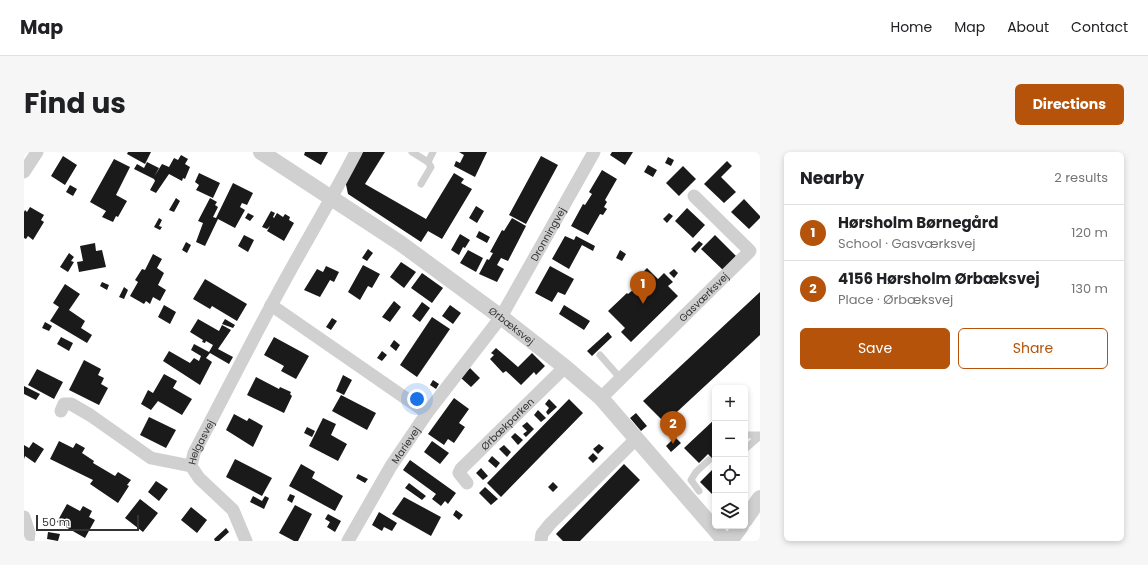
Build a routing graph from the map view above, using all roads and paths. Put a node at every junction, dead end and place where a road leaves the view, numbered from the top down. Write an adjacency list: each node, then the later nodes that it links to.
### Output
1 (37, 152): 8 (street)
2 (261, 152): 11 (street, Ørbæksvej)
3 (356, 152): 11 (street, Helgasvej)
4 (412, 152): 7 (lane)
5 (433, 152): 7 (lane)
6 (594, 152): 14 (street, Dronningvej)
7 (428, 162): 9 (lane)
8 (24, 172)
9 (421, 184)
10 (694, 196): 12 (street, Gasværksvej)
11 (332, 197): 13 (street, Helgasvej); 14 (street, Ørbæksvej)
12 (755, 252): 17 (street, Gasværksvej)
13 (271, 305): 20 (street); 26 (street, Helgasvej)
14 (501, 317): 16 (street, Ørbæksvej); 20 (street, Marievej)
15 (600, 355): 17 (lane)
16 (565, 367): 18 (street, Ørbæksvej); 27 (street, Ørbækparken)
17 (621, 379): 18 (street, Gasværksvej)
18 (601, 398): 23 (street, Ørbæksvej)
19 (61, 411): 26 (street, Helgasvej)
20 (427, 413): 33 (street, Marievej)
21 (748, 435): 22 (lane)
22 (760, 435): 24 (lane)
23 (636, 439): 28 (street, Ørbæksvej); 34 (street)
24 (748, 446)
25 (709, 460): 28 (lane)
26 (191, 466): 32 (street)
27 (467, 482)
28 (696, 494): 35 (street, Ørbæksvej)
29 (24, 517): 31 (street)
30 (738, 529): 36 (street)
31 (28, 541)
32 (246, 541)
33 (348, 541)
34 (541, 541)
35 (724, 541)
36 (730, 541)

